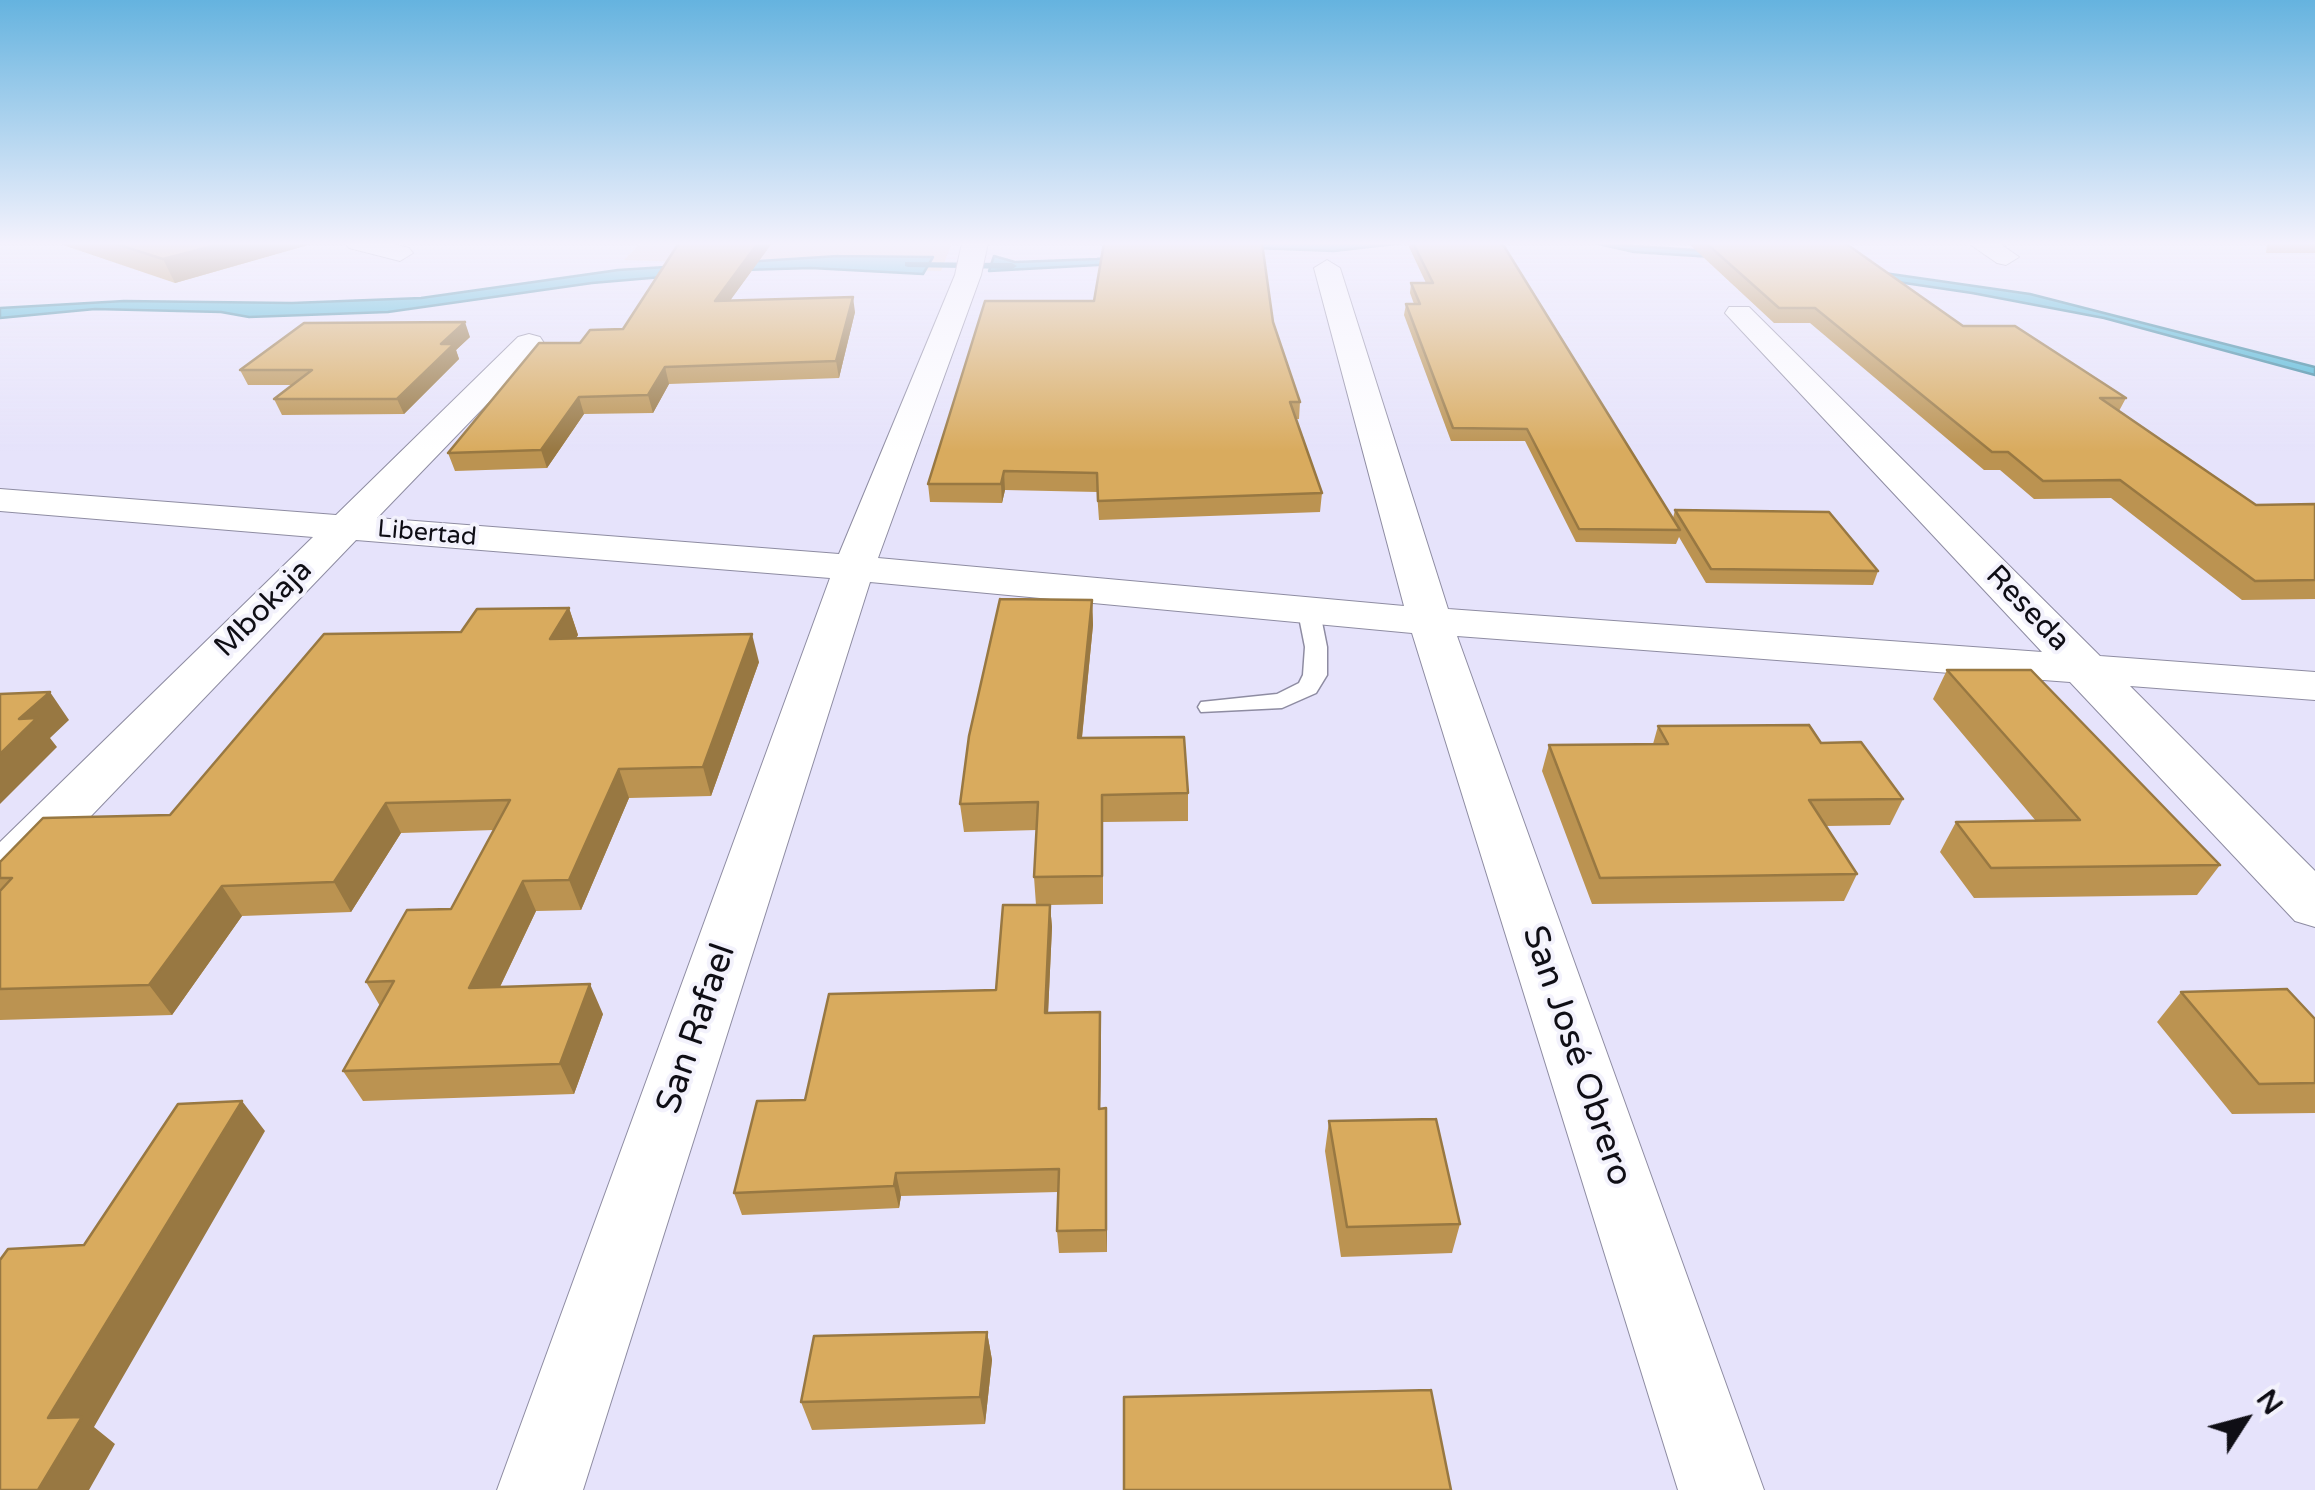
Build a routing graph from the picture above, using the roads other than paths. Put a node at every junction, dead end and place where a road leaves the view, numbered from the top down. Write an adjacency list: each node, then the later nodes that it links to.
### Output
1 (951, 313): 7 (street, San Rafael)
2 (1340, 313): 9 (street, San José Obrero)
3 (1739, 313): 10 (street, Reseda)
4 (529, 344): 6 (street, Mbokaja)
5 (0, 500): 6 (street, Libertad)
6 (345, 527): 7 (street, Libertad); 13 (street, Mbokaja)
7 (854, 568): 8 (street, Libertad); 15 (street, San Rafael)
8 (1309, 612): 9 (street, Libertad); 12 (lane)
9 (1430, 621): 10 (street, Libertad); 16 (street, San José Obrero)
10 (2083, 667): 11 (street, Libertad); 14 (street, Reseda)
11 (2315, 686)
12 (1210, 707)
13 (0, 876)
14 (2315, 906)
15 (540, 1490)
16 (1721, 1490)

